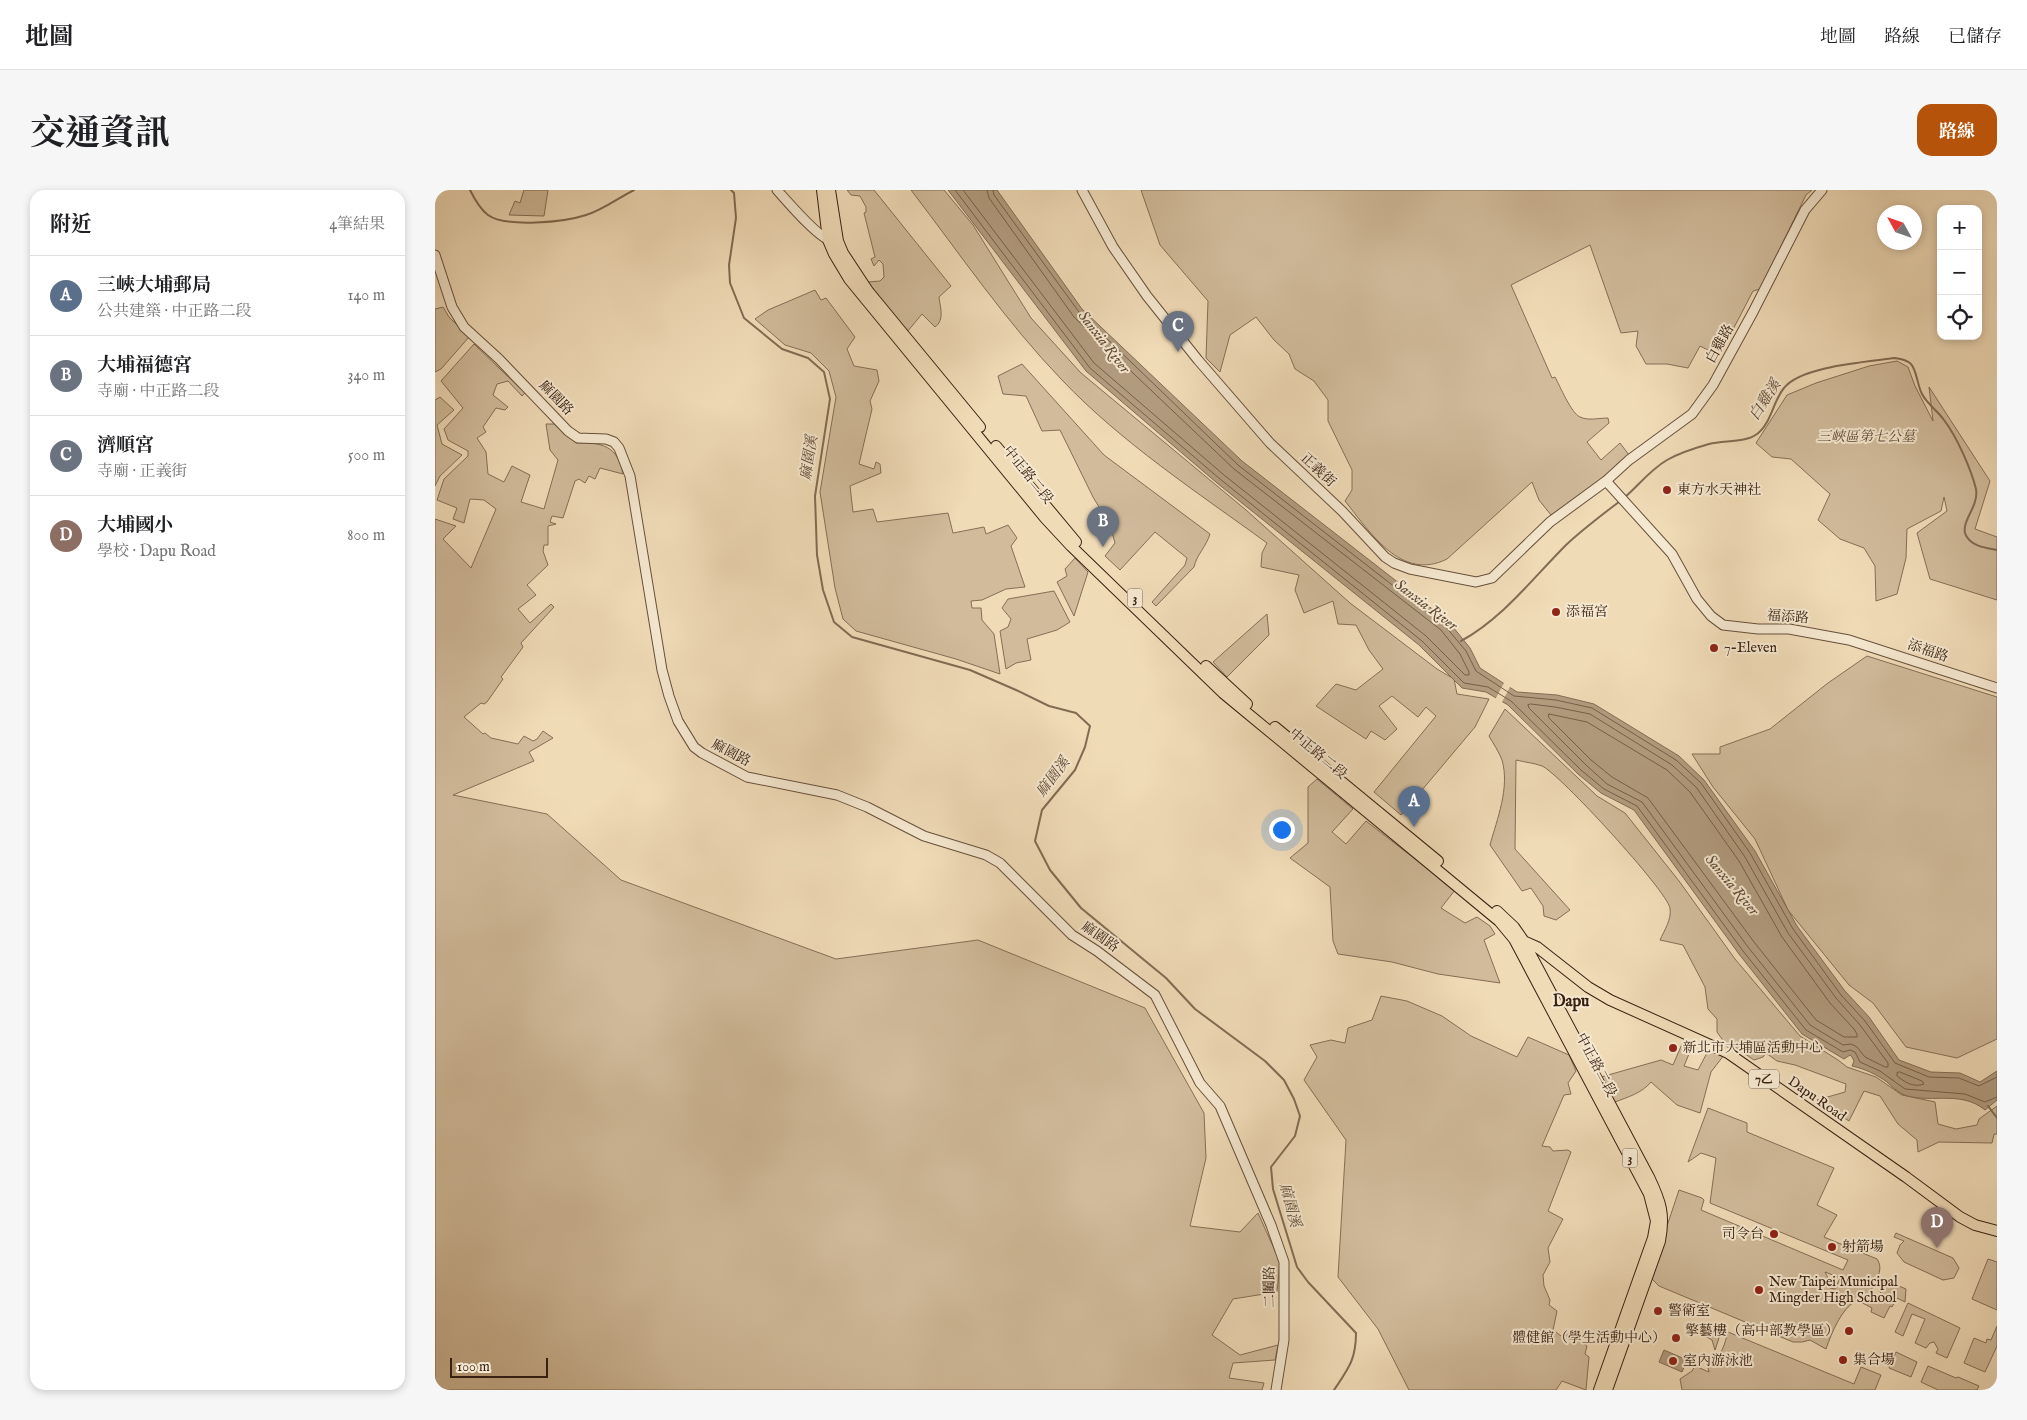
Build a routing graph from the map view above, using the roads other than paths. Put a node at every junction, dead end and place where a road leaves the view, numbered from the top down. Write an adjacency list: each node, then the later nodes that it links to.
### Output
1 (777, 190): 6 (street)
2 (822, 190): 6 (main road, 中正路二段 / 3)
3 (830, 190): 6 (main road, 中正路二段 / 3)
4 (1082, 190): 8 (street, 正義街)
5 (1822, 190): 8 (street, 白雞路)
6 (833, 241): 11 (main road, 中正路二段 / 3)
7 (435, 255): 12 (street, 麻園路)
8 (1606, 481): 9 (street, 福添路)
9 (1849, 640): 10 (street, 添福路)
10 (1997, 688)
11 (1518, 939): 13 (main road, Dapu Road / 7乙); 15 (main road, 中正路二段 / 3); 16 (main road, 中正路二段 / 3)
12 (1220, 1106): 14 (street, 二鬮路)
13 (1997, 1230)
14 (1277, 1390)
15 (1599, 1390)
16 (1607, 1390)

